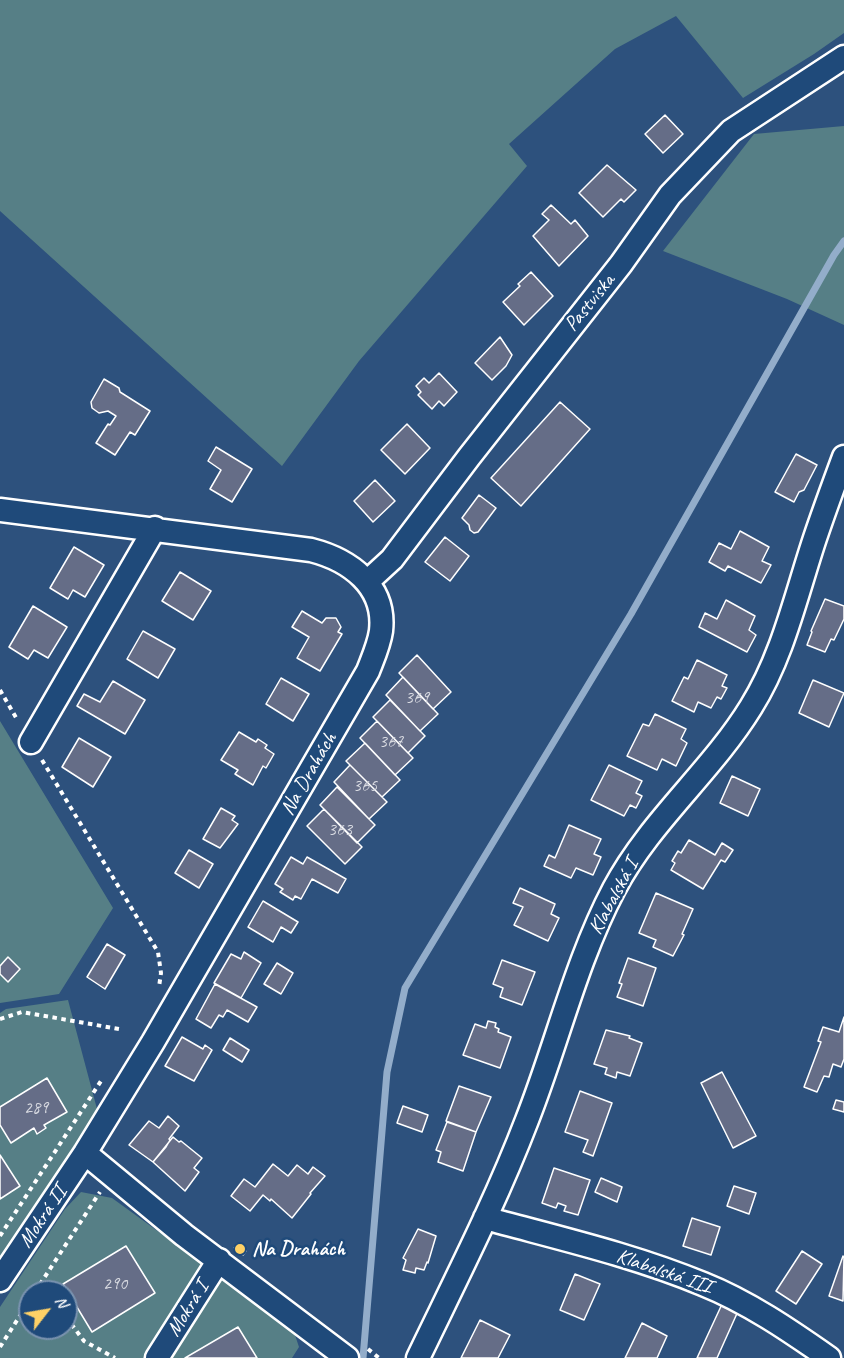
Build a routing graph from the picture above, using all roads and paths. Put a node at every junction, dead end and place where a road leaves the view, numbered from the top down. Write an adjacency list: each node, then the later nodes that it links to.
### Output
1 (844, 57): 5 (street, Pastviska)
2 (844, 457): 14 (street, Klabalská I)
3 (0, 510): 4 (street, Na Drahách)
4 (155, 528): 5 (street, Na Drahách); 7 (street)
5 (367, 582): 12 (street, Na Drahách)
6 (0, 690): 7 (path)
7 (31, 742): 8 (path)
8 (158, 993)
9 (0, 1019): 10 (path)
10 (118, 1029)
11 (100, 1081): 15 (path)
12 (85, 1153): 13 (street); 17 (street, Mokrá II)
13 (112, 1173): 16 (street); 18 (path)
14 (485, 1218): 22 (street, Klabalská III); 26 (street, Klabalská I)
15 (0, 1236)
16 (219, 1260): 24 (street, Mokrá I); 25 (street)
17 (0, 1280)
18 (43, 1280)
19 (18, 1319): 21 (path)
20 (78, 1333): 23 (path)
21 (0, 1347)
22 (798, 1349): 27 (street, Klabalská III)
23 (115, 1358)
24 (157, 1358)
25 (347, 1358)
26 (418, 1358)
27 (829, 1358)

